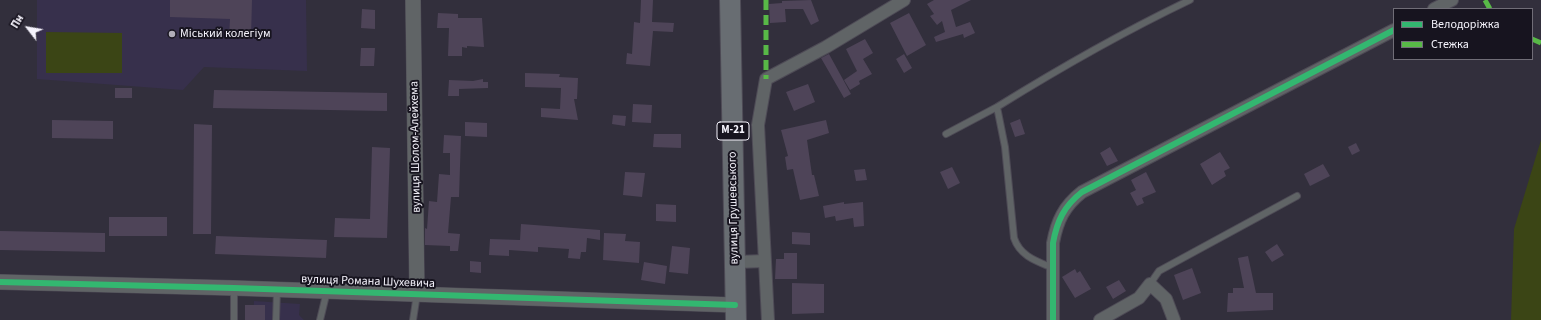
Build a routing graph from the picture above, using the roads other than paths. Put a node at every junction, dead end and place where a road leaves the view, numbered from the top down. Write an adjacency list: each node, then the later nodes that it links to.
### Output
1 (413, 0): 19 (street, вулиця Шолом-Алейхема)
2 (730, 0): 12 (highway, вулиця Грушевського / М-21)
3 (904, 0): 11 (street)
4 (1190, 0): 8 (lane)
5 (1452, 0): 6 (street)
6 (1436, 8)
7 (1393, 31): 13 (street)
8 (997, 108): 9 (lane); 13 (lane)
9 (946, 134)
10 (1298, 196): 15 (lane)
11 (765, 261): 12 (street); 25 (street)
12 (736, 262): 20 (highway, вулиця Грушевського / М-21)
13 (1053, 268): 26 (street)
14 (0, 282): 16 (street, вулиця Романа Шухевича)
15 (1150, 284): 27 (street); 28 (street)
16 (234, 288): 17 (street, вулиця Романа Шухевича); 21 (lane)
17 (277, 290): 18 (street, вулиця Романа Шухевича); 22 (lane)
18 (327, 291): 19 (street, вулиця Романа Шухевича); 23 (lane)
19 (417, 294): 20 (street, вулиця Романа Шухевича); 24 (lane)
20 (735, 313)
21 (234, 320)
22 (276, 320)
23 (320, 320)
24 (413, 320)
25 (768, 320)
26 (1053, 320)
27 (1100, 320)
28 (1174, 320)

